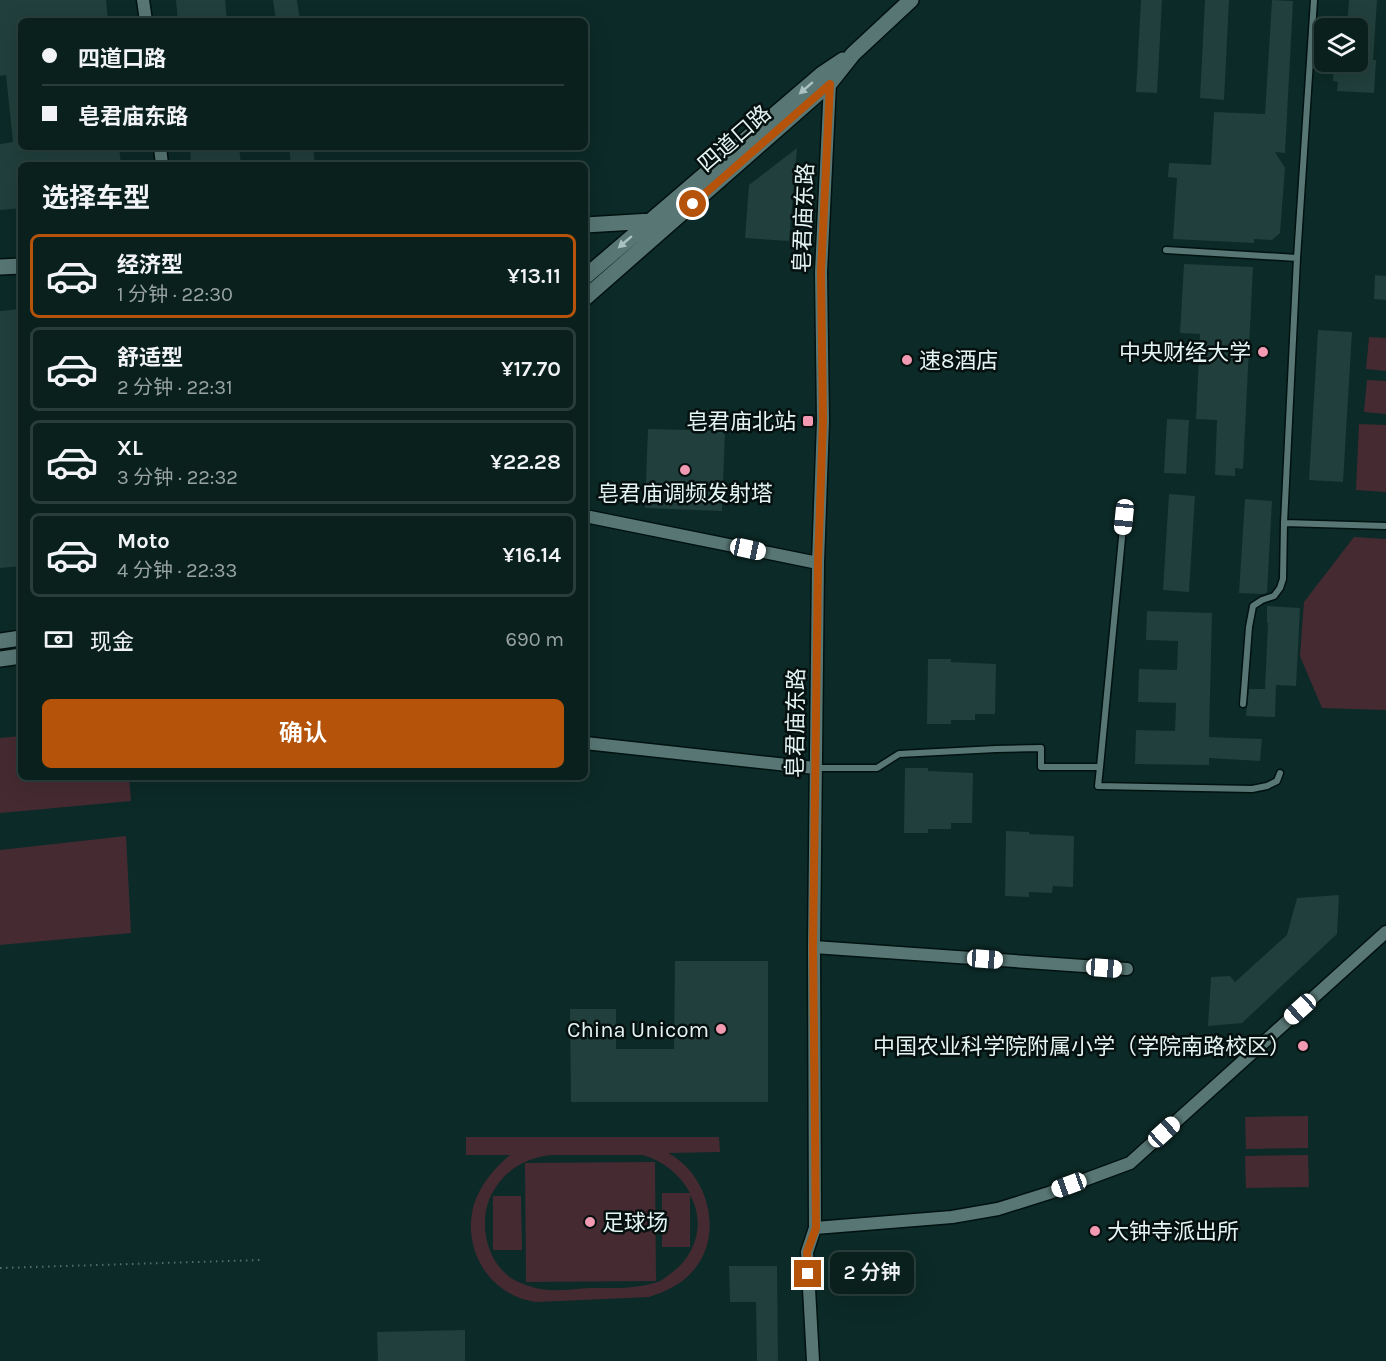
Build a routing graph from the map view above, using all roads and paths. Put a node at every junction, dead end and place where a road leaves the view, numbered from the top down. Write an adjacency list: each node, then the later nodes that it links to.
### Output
1 (144, 0): 4 (street)
2 (911, 0): 5 (street, 四道口路)
3 (1314, 0): 11 (lane)
4 (146, 18)
5 (853, 54): 6 (street, 四道口路); 8 (street, 四道口路, one-way to 8)
6 (830, 84): 7 (street, 四道口路); 20 (street, 皂君庙东路)
7 (675, 219): 8 (street); 15 (street, 四道口路)
8 (650, 221): 9 (street); 14 (street, 四道口路, one-way to 14)
9 (588, 225)
10 (1166, 250): 11 (lane)
11 (1297, 258): 18 (lane)
12 (18, 266): 13 (street)
13 (0, 267)
14 (588, 274)
15 (588, 295)
16 (588, 517): 20 (street)
17 (1124, 517): 27 (lane)
18 (1284, 523): 19 (lane); 25 (lane)
19 (1386, 526)
20 (818, 563): 28 (street, 皂君庙东路)
21 (18, 638): 22 (street)
22 (0, 641)
23 (18, 656): 24 (street)
24 (0, 659)
25 (1243, 704)
26 (588, 743): 28 (street)
27 (1100, 767): 28 (lane); 29 (lane)
28 (815, 768): 31 (street, 皂君庙东路)
29 (1280, 773)
30 (1386, 932): 33 (street)
31 (813, 947): 32 (street); 33 (street, 皂君庙东路)
32 (1127, 969)
33 (816, 1228): 36 (street, 皂君庙东路)
34 (261, 1260): 35 (path)
35 (0, 1268)
36 (813, 1361)

